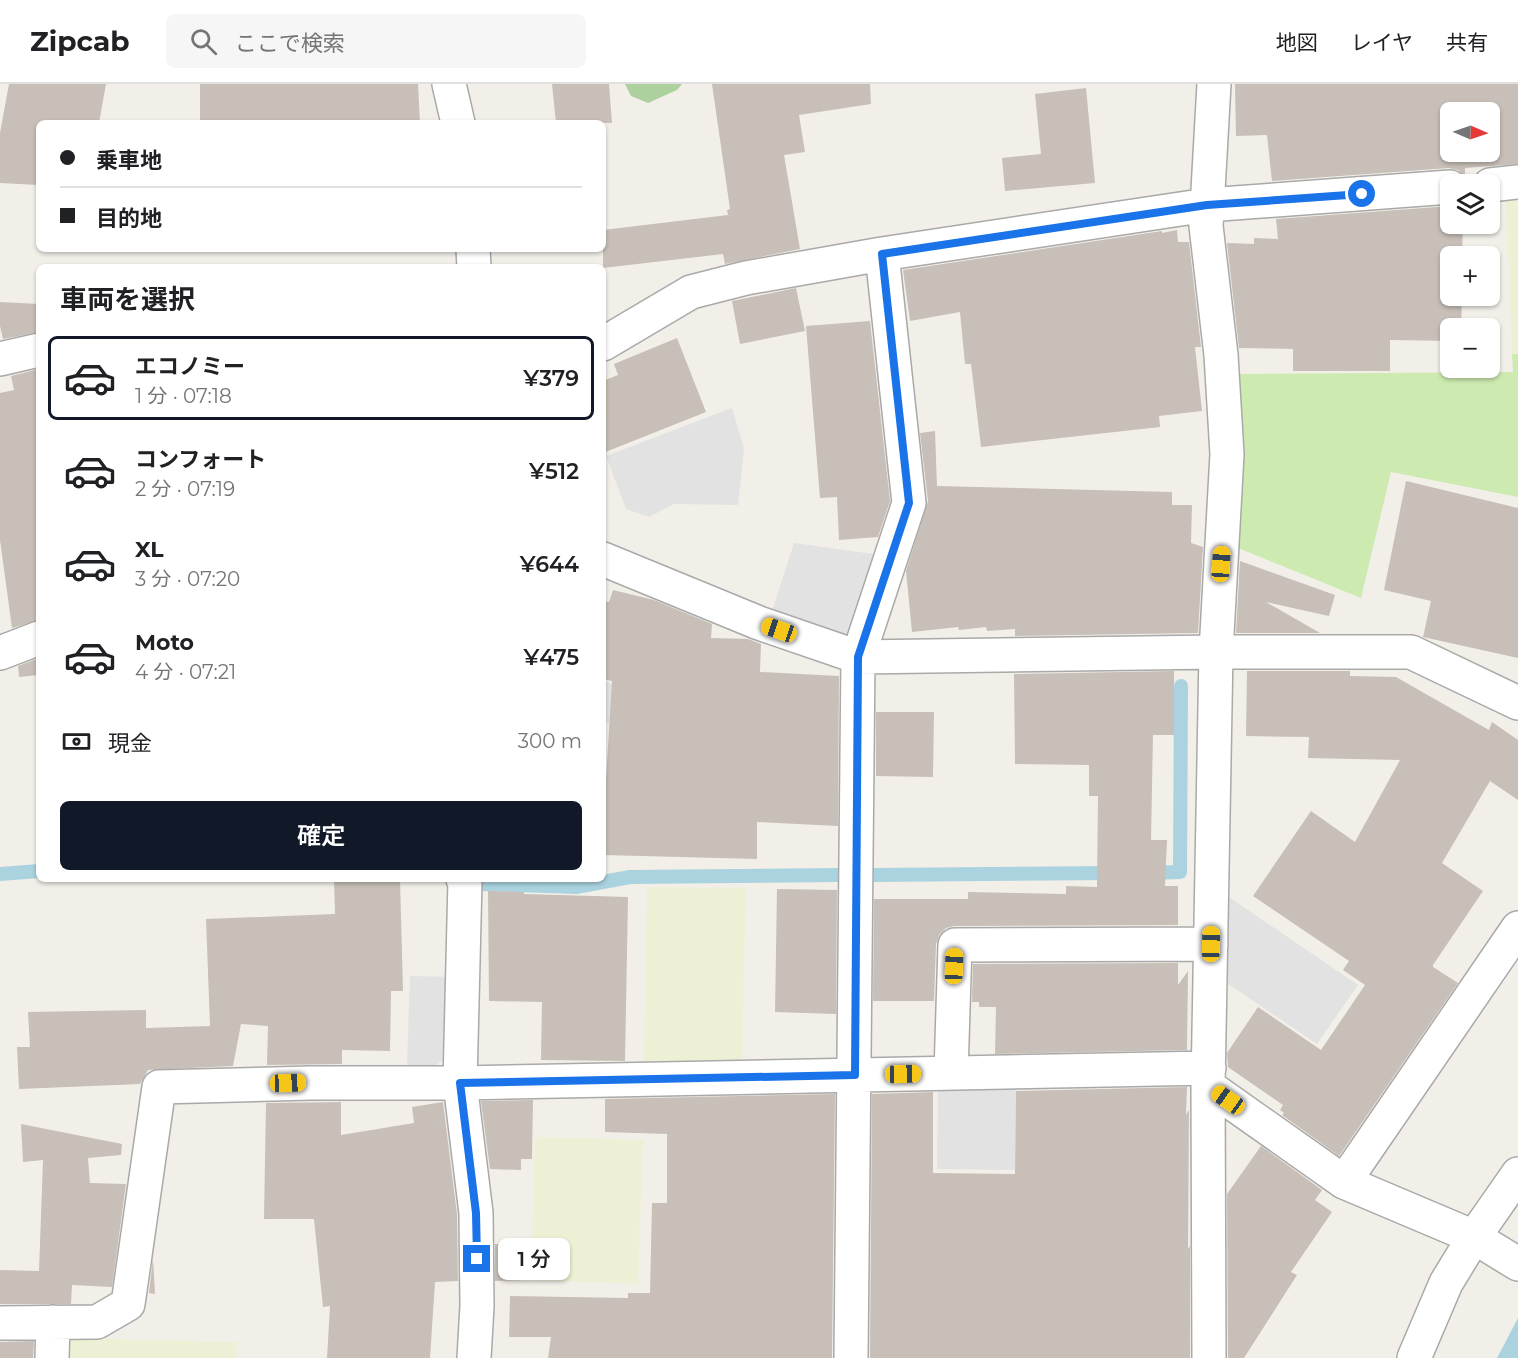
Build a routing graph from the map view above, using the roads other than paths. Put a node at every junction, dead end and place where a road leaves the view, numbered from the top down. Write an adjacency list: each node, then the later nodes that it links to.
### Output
1 (449, 84): 3 (street)
2 (1214, 84): 7 (street)
3 (457, 120)
4 (1518, 183): 5 (street)
5 (1500, 184)
6 (1440, 188): 7 (street)
7 (1207, 205): 8 (street); 15 (street)
8 (882, 254): 9 (street); 16 (street)
9 (610, 334)
10 (36, 351): 11 (street)
11 (0, 358)
12 (606, 560): 16 (street)
13 (36, 639): 14 (street)
14 (0, 652)
15 (1216, 652): 16 (street); 17 (street); 20 (street)
16 (858, 657): 22 (street)
17 (1518, 703)
18 (465, 882): 24 (street)
19 (1518, 928): 26 (street)
20 (1211, 944): 21 (street); 23 (street)
21 (951, 1073): 22 (street); 23 (street)
22 (855, 1075): 24 (street); 33 (street)
23 (1209, 1077): 26 (street); 34 (street)
24 (460, 1083): 29 (street); 32 (street)
25 (1518, 1174): 27 (street)
26 (1344, 1182): 27 (street)
27 (1479, 1240): 28 (street); 35 (street)
28 (1518, 1264)
29 (52, 1322): 30 (street); 31 (street)
30 (0, 1323)
31 (52, 1358)
32 (474, 1358)
33 (852, 1358)
34 (1209, 1358)
35 (1414, 1358)

